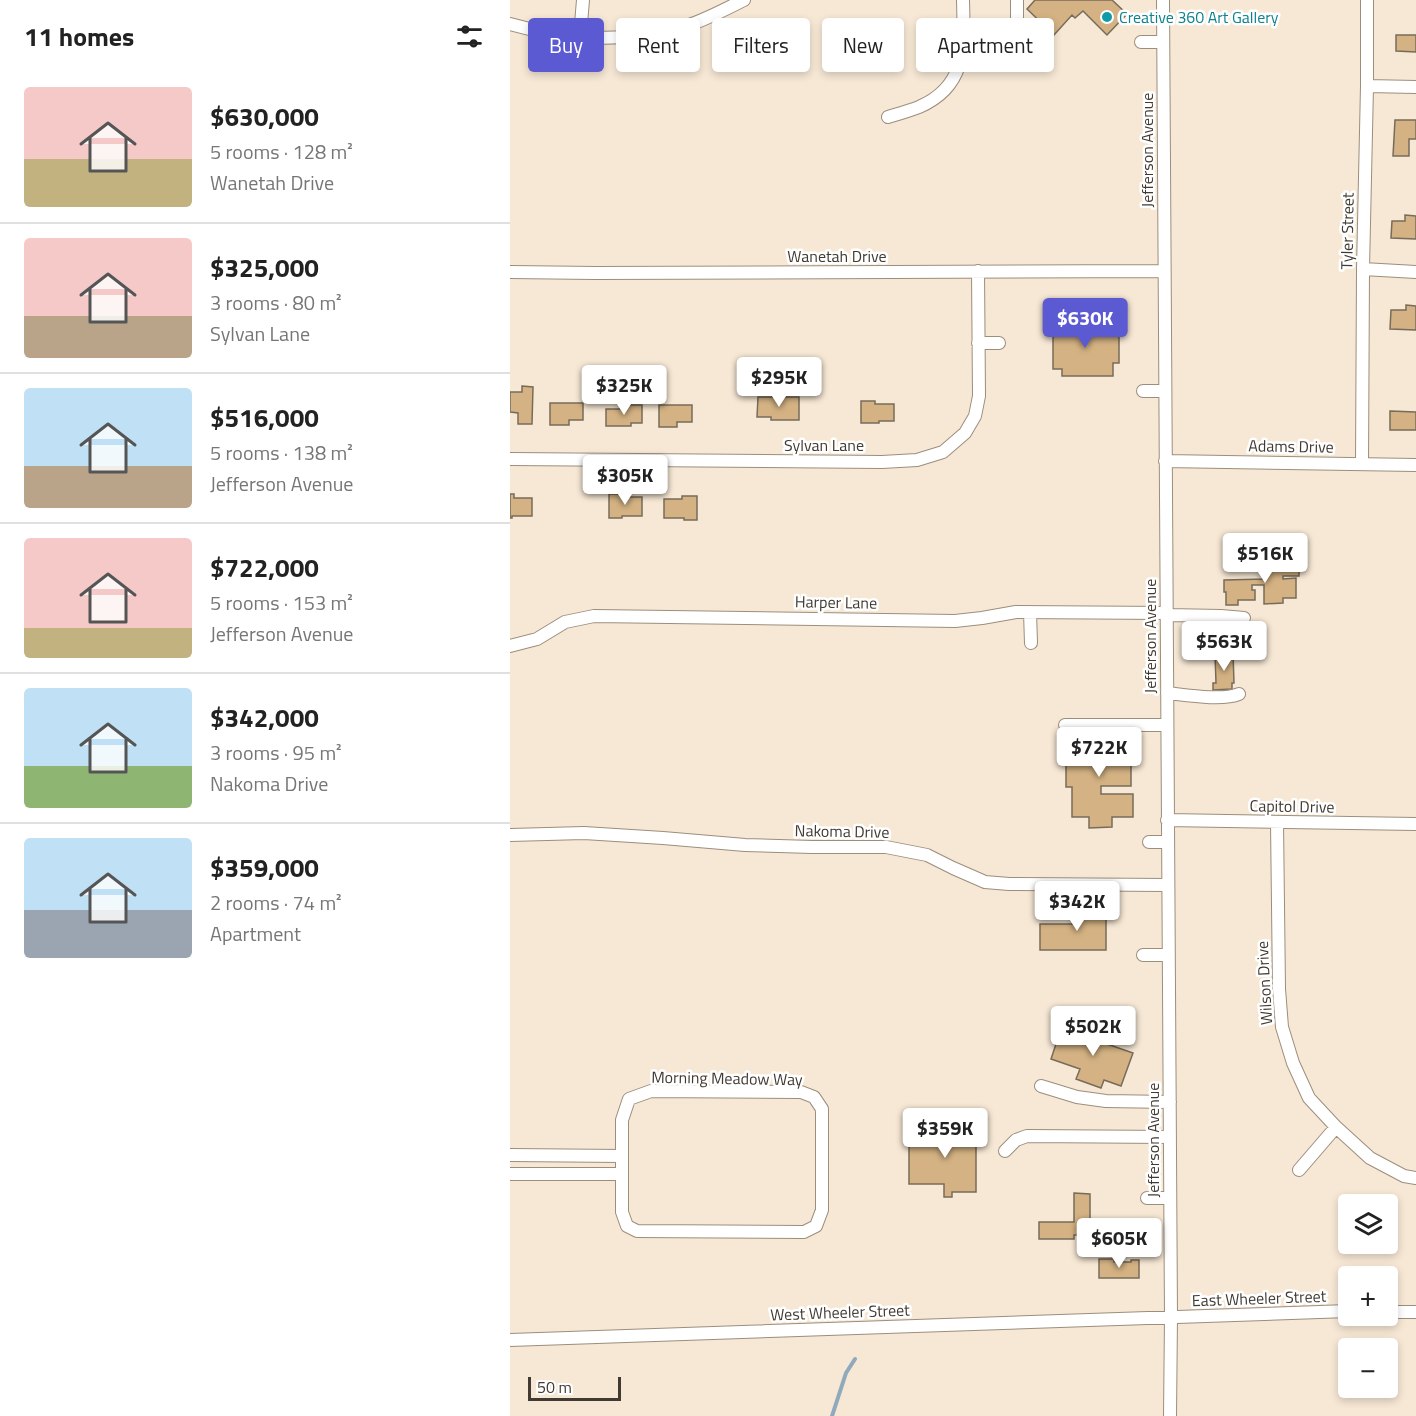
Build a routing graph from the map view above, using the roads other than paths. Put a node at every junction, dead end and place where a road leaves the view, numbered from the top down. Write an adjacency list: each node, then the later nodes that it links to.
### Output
1 (583, 0): 7 (street)
2 (744, 0): 11 (street)
3 (963, 0): 16 (street)
4 (1017, 0): 8 (street)
5 (1163, 0): 13 (street, Jefferson Avenue)
6 (1367, 0): 14 (street, Tyler Street)
7 (582, 18)
8 (1017, 18)
9 (510, 24): 10 (street)
10 (528, 29)
11 (604, 38)
12 (1141, 42): 13 (street)
13 (1163, 42): 19 (street, Jefferson Avenue)
14 (1367, 86): 15 (street); 17 (street, Tyler Street)
15 (1416, 87)
16 (888, 117)
17 (1363, 269): 21 (street); 28 (street, Tyler Street)
18 (978, 271): 19 (street, Wanetah Drive); 20 (street, Wanetah Drive); 22 (street, Sylvan Lane)
19 (1164, 271): 25 (street, Jefferson Avenue)
20 (510, 272)
21 (1416, 272)
22 (978, 343): 23 (street); 26 (street, Sylvan Lane)
23 (999, 343)
24 (1143, 391): 25 (street)
25 (1165, 391): 27 (street, Jefferson Avenue)
26 (510, 459)
27 (1165, 461): 28 (street, Adams Drive); 31 (street, Jefferson Avenue)
28 (1362, 464): 29 (street, Adams Drive)
29 (1416, 465)
30 (1030, 612): 31 (street, Harper Lane); 33 (street); 34 (street, Harper Lane)
31 (1167, 614): 32 (street, Harper Lane); 35 (street, Jefferson Avenue)
32 (1244, 618)
33 (1030, 643)
34 (510, 646)
35 (1167, 693): 36 (street); 38 (street, Jefferson Avenue)
36 (1239, 694)
37 (1068, 724): 38 (street)
38 (1167, 725): 39 (street, Jefferson Avenue)
39 (1167, 820): 40 (street, Capitol Drive); 44 (street, Jefferson Avenue)
40 (1277, 822): 41 (street, Capitol Drive); 50 (street, Wilson Drive)
41 (1416, 824)
42 (510, 835): 45 (street, Nakoma Drive)
43 (1149, 842): 44 (street)
44 (1167, 842): 45 (street, Jefferson Avenue)
45 (1167, 885): 47 (street, Jefferson Avenue)
46 (1143, 955): 47 (street)
47 (1168, 955): 49 (street, Jefferson Avenue)
48 (1041, 1086): 49 (street)
49 (1170, 1102): 51 (street, Jefferson Avenue)
50 (1336, 1127): 55 (street); 58 (street, Wilson Drive)
51 (1170, 1137): 52 (street); 60 (street, Jefferson Avenue)
52 (1005, 1151)
53 (510, 1155): 54 (street)
54 (622, 1156): 57 (street, Morning Meadow Way); 57 (street, Morning Meadow Way)
55 (1299, 1170)
56 (510, 1174): 57 (street)
57 (621, 1174)
58 (1416, 1178)
59 (1147, 1198): 60 (street)
60 (1170, 1198): 64 (street, Jefferson Avenue)
61 (1338, 1311): 64 (street, East Wheeler Street)
62 (1398, 1312): 63 (street)
63 (1416, 1312)
64 (1171, 1317): 65 (street, West Wheeler Street); 66 (street, Jefferson Avenue)
65 (510, 1340)
66 (1170, 1416)

